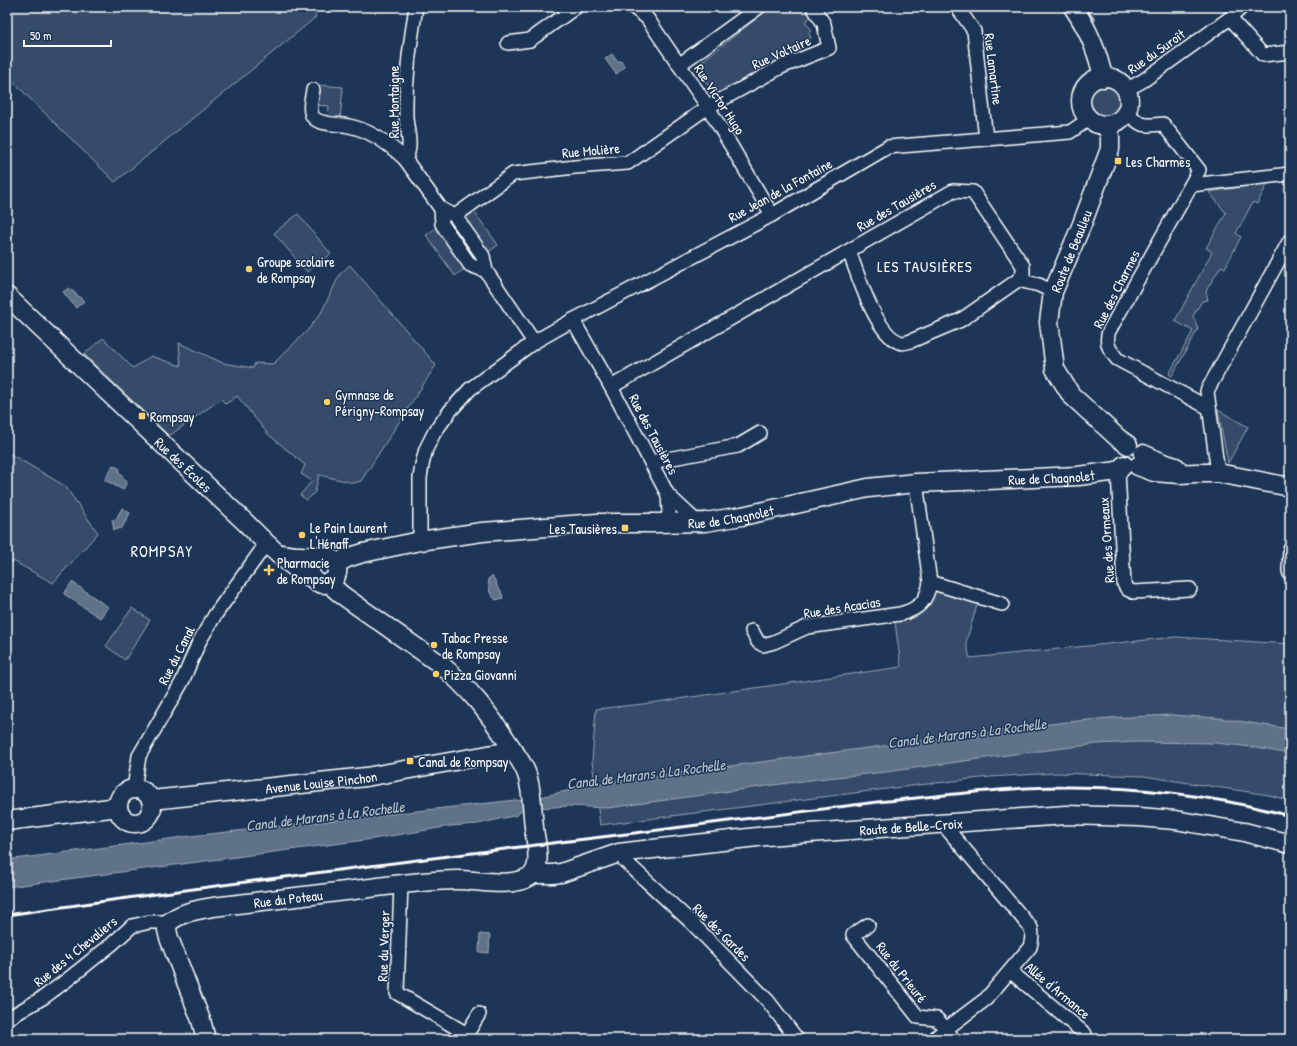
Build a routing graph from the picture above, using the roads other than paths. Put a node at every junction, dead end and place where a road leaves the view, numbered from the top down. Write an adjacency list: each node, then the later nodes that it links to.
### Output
1 (416, 7): 21 (street, Rue Montaigne)
2 (576, 7): 10 (street)
3 (634, 7): 12 (street, Rue Victor Hugo)
4 (759, 7): 12 (street)
5 (813, 7): 16 (street, Rue Voltaire)
6 (957, 7): 20 (street, Rue Lamartine)
7 (1073, 7): 13 (street)
8 (1242, 7): 9 (street, Rue du Suroît)
9 (1230, 18): 11 (street); 15 (street, Rue du Suroît)
10 (508, 43)
11 (1290, 52)
12 (679, 65): 16 (street, Rue Victor Hugo)
13 (1103, 78): 15 (street); 18 (street)
14 (313, 90): 21 (street)
15 (1126, 90): 17 (street)
16 (708, 107): 27 (street, Rue Victor Hugo); 28 (street, Rue Molière)
17 (1126, 112): 19 (street); 22 (street)
18 (1089, 119): 19 (street); 20 (street, Rue Jean de la Fontaine)
19 (1106, 125): 34 (street, Route de Beaulieu)
20 (986, 140): 27 (street, Rue Jean de la Fontaine)
21 (405, 159): 26 (street, Rue Montaigne)
22 (1199, 170): 24 (street); 25 (street, Rue des Charmes)
23 (1290, 174): 24 (street)
24 (1210, 184): 25 (street)
25 (1191, 185): 39 (street, Rue des Charmes)
26 (441, 209): 28 (street); 32 (street)
27 (772, 215): 36 (street, Rue Jean de la Fontaine)
28 (455, 216): 32 (street)
29 (1290, 240): 39 (street)
30 (849, 251): 31 (street, Rue des Tausières); 33 (street, Rue des Tausières); 38 (street, Rue des Tausières)
31 (1023, 266): 33 (street); 34 (street)
32 (486, 271): 37 (street)
33 (1018, 280): 34 (street)
34 (1046, 288): 41 (street, Route de Beaulieu)
35 (7, 296): 50 (street, Rue des Écoles)
36 (573, 320): 37 (street, Rue Jean de la Fontaine); 38 (street, Rue des Tausières)
37 (534, 342): 49 (street, Rue Jean de la Fontaine)
38 (611, 387): 42 (street, Rue des Tausières)
39 (1209, 408): 43 (street)
40 (760, 433): 42 (street)
41 (1130, 460): 43 (street); 44 (street, Rue de Chagnolet); 58 (street, Rue des Ormeaux)
42 (651, 462): 46 (street, Rue des Tausières)
43 (1218, 474): 45 (street)
44 (916, 483): 47 (street, Rue de Chagnolet); 57 (street, Rue des Acacias)
45 (1290, 487)
46 (668, 495): 47 (street); 48 (street)
47 (697, 522): 48 (street, Rue de Chagnolet)
48 (667, 523): 49 (street, Rue de Chagnolet)
49 (420, 542): 53 (street, Rue de Chagnolet)
50 (272, 548): 52 (street); 55 (street, Rue des Écoles); 64 (street, Rue du Canal)
51 (1290, 549): 54 (street)
52 (319, 557): 53 (street); 55 (street)
53 (336, 564): 56 (street)
54 (1290, 574)
55 (312, 578): 56 (street)
56 (331, 582): 61 (street)
57 (930, 582): 59 (street); 60 (street, Rue des Acacias)
58 (1190, 589)
59 (1002, 604)
60 (752, 631)
61 (498, 727): 62 (street); 63 (street)
62 (514, 751): 63 (street, Avenue Louise Pinchon); 71 (street)
63 (488, 754): 65 (street, Avenue Louise Pinchon)
64 (134, 789): 65 (street); 66 (street)
65 (152, 800): 66 (street)
66 (118, 806): 67 (street)
67 (7, 821)
68 (942, 823): 69 (street, Route de Belle-Croix); 70 (street, Route de Belle-Croix); 75 (street)
69 (1290, 844)
70 (620, 853): 71 (street, Route de Belle-Croix); 82 (street, Rue des Gardes)
71 (533, 874): 72 (street, Rue du Poteau)
72 (401, 884): 73 (street, Rue du Poteau); 80 (street, Rue du Verger)
73 (168, 923): 77 (street, Rue des 4 Chevaliers); 81 (street)
74 (868, 925): 78 (street, Rue du Prieuré)
75 (1010, 972): 78 (street); 79 (street, Allée d'Armance)
76 (479, 1014): 80 (street)
77 (7, 1019)
78 (950, 1034): 83 (street)
79 (1085, 1034)
80 (466, 1037)
81 (206, 1039)
82 (797, 1039)
83 (934, 1039)

